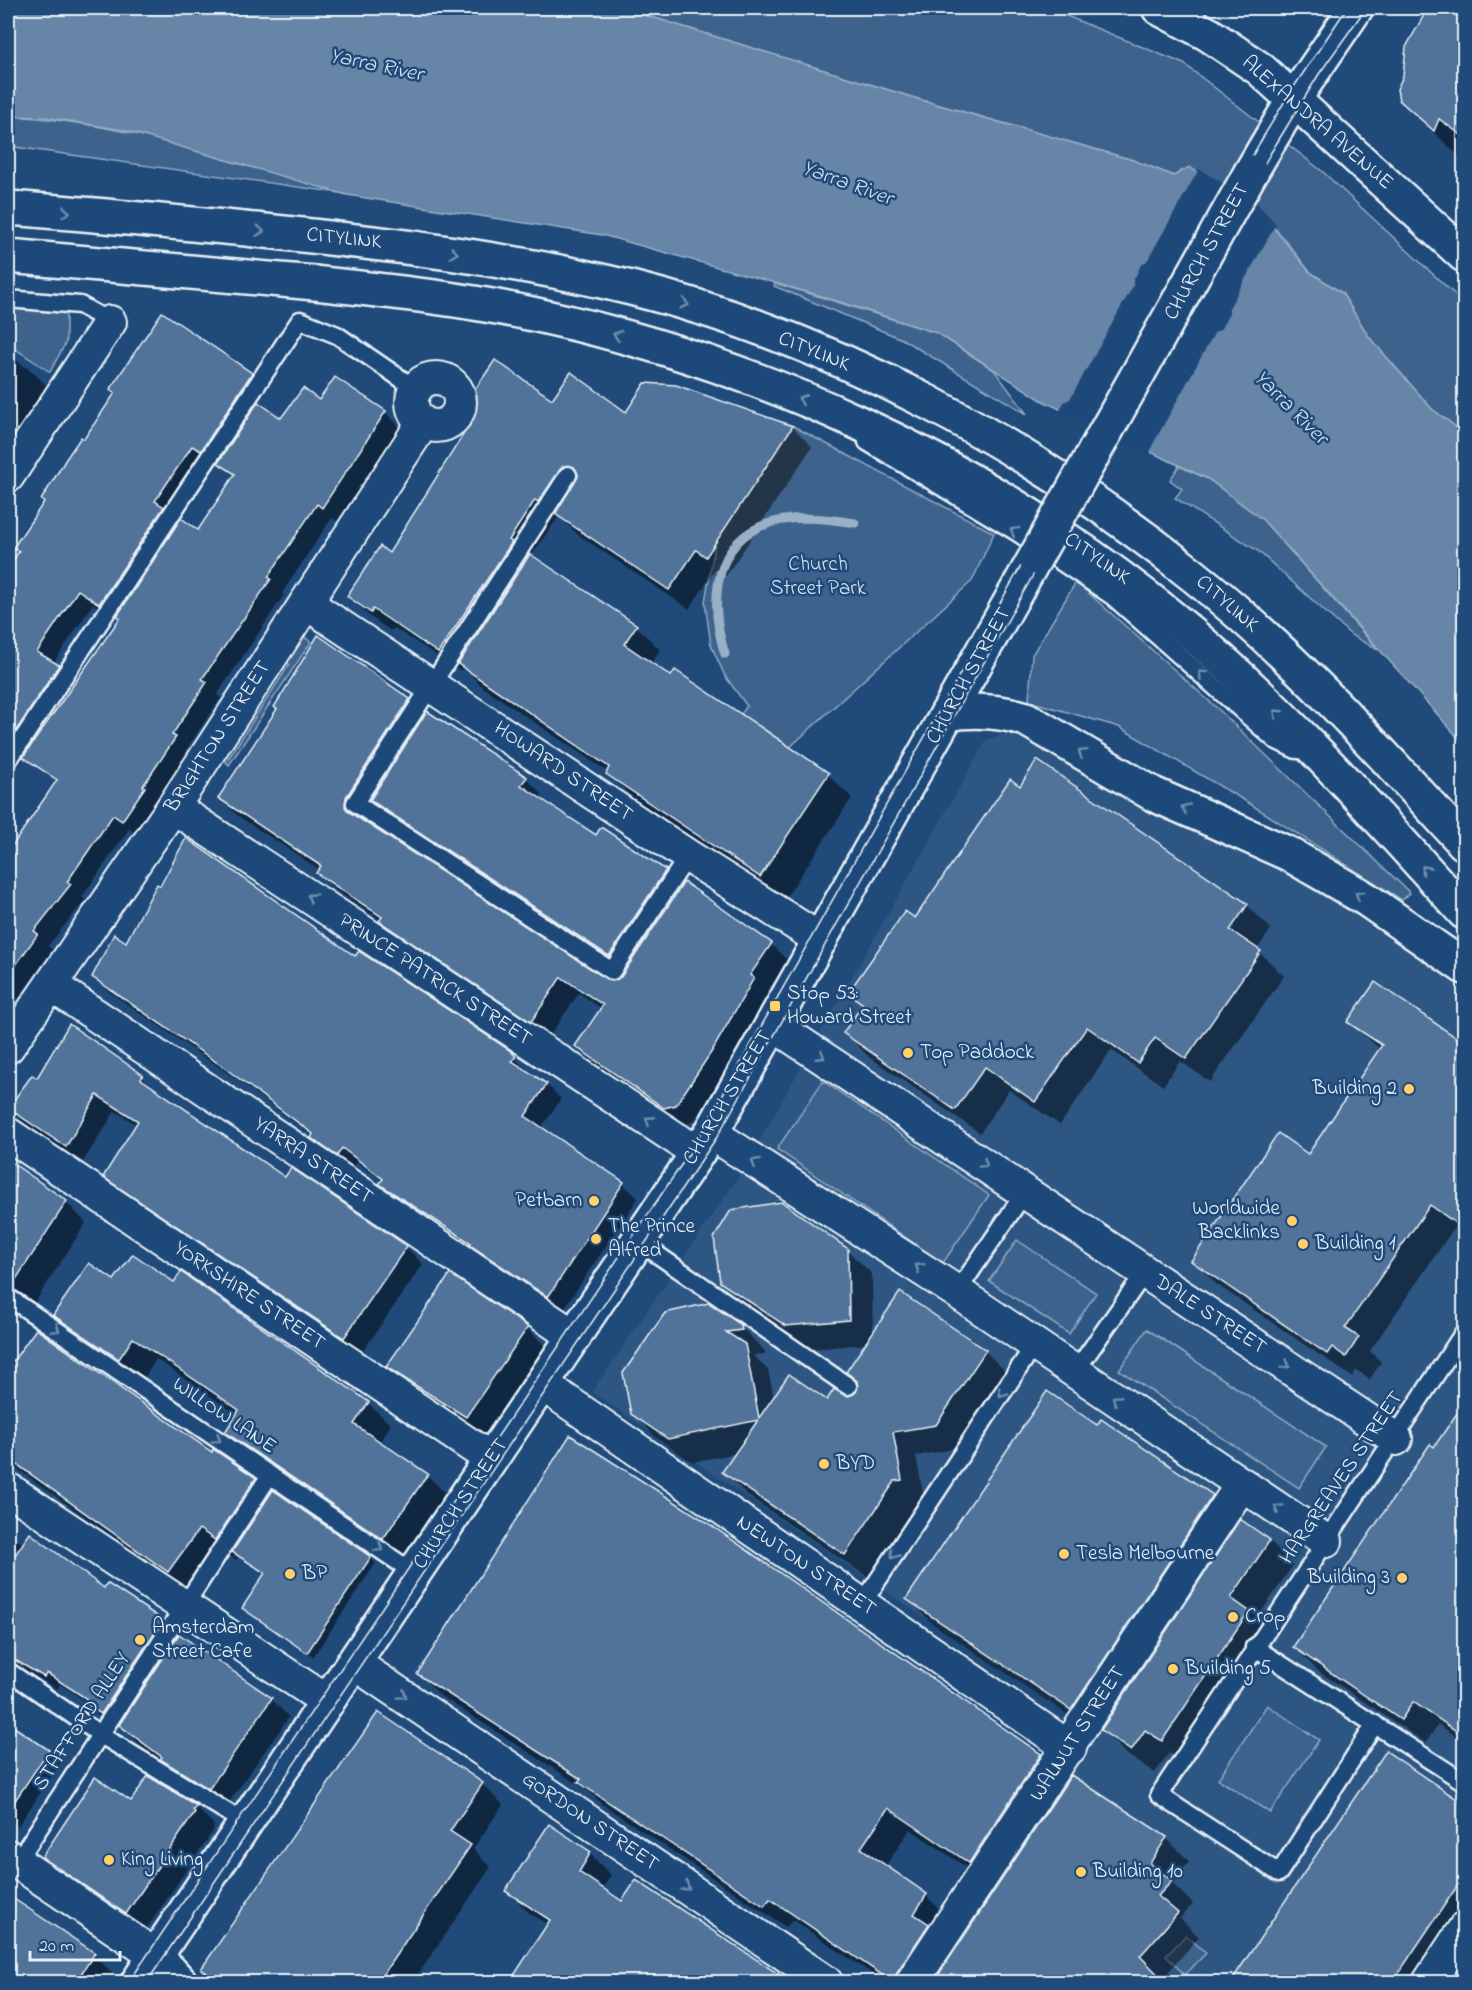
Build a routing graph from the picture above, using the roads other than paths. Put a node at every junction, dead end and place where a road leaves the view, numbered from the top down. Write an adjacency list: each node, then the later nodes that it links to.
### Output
1 (1159, 8): 3 (main road, ALEXANDRA AVENUE)
2 (1356, 8): 3 (main road, CHURCH STREET)
3 (1294, 99): 5 (main road, ALEXANDRA AVENUE); 15 (main road, CHURCH STREET, bridge)
4 (8, 208): 18 (main road, CITYLINK, one-way to 18)
5 (1464, 255)
6 (8, 256): 20 (main road, one-way to 6)
7 (8, 299): 8 (lane)
8 (110, 322): 12 (street)
9 (416, 389): 10 (street); 10 (street); 16 (lane)
10 (423, 423): 13 (street, BRIGHTON STREET)
11 (568, 475): 14 (lane)
12 (8, 476)
13 (306, 603): 14 (street, HOWARD STREET); 17 (street, BRIGHTON STREET)
14 (430, 685): 19 (street, HOWARD STREET); 19 (lane)
15 (947, 714): 21 (main road, CHURCH STREET); 22 (main road, one-way to 15)
16 (8, 761)
17 (173, 807): 23 (street, BRIGHTON STREET); 27 (street, PRINCE PATRICK STREET, one-way to 17)
18 (1464, 843)
19 (688, 856): 21 (street, HOWARD STREET)
20 (1464, 912)
21 (821, 940): 24 (main road, CHURCH STREET)
22 (1464, 967)
23 (51, 986): 25 (street, BRIGHTON STREET); 34 (street, YARRA STREET)
24 (772, 1024): 27 (main road, CHURCH STREET); 28 (street, DALE STREET, one-way to 28)
25 (8, 1047)
26 (8, 1134): 40 (street, YORKSHIRE STREET)
27 (704, 1143): 29 (main road, CHURCH STREET); 31 (street, one-way to 27)
28 (1024, 1192): 30 (street, DALE STREET); 31 (lane)
29 (639, 1242): 34 (main road, CHURCH STREET); 38 (lane)
30 (1145, 1272): 36 (lane); 39 (street, DALE STREET, one-way to 39)
31 (957, 1292): 35 (street)
32 (8, 1297): 41 (lane, WILLOW LANE, one-way to 41)
33 (1464, 1332): 39 (lane, HARGREAVES STREET)
34 (574, 1337): 37 (main road, CHURCH STREET)
35 (1035, 1344): 36 (street); 46 (lane, one-way to 46)
36 (1075, 1372): 42 (street, one-way to 36)
37 (542, 1384): 40 (main road, CHURCH STREET); 46 (street, NEWTON STREET)
38 (848, 1386)
39 (1396, 1438): 44 (lane, HARGREAVES STREET)
40 (491, 1459): 45 (main road, CHURCH STREET)
41 (270, 1475): 45 (lane, WILLOW LANE, one-way to 45); 47 (lane, STAFFORD ALLEY)
42 (1242, 1484): 44 (street, one-way to 42); 54 (street, WALNUT STREET)
43 (8, 1489): 47 (street)
44 (1326, 1541): 48 (lane, HARGREAVES STREET)
45 (414, 1573): 49 (main road, CHURCH STREET)
46 (862, 1604): 54 (street, NEWTON STREET)
47 (186, 1606): 51 (street); 53 (lane, STAFFORD ALLEY)
48 (1254, 1647): 52 (lane); 52 (lane, HARGREAVES STREET)
49 (354, 1663): 51 (main road, CHURCH STREET); 62 (street, GORDON STREET, one-way to 62)
50 (8, 1671): 53 (lane)
51 (328, 1702): 56 (main road, CHURCH STREET)
52 (1375, 1724): 55 (lane)
53 (102, 1735): 56 (lane); 57 (lane, STAFFORD ALLEY)
54 (1070, 1748): 63 (street, WALNUT STREET)
55 (1464, 1782)
56 (245, 1823): 59 (main road, CHURCH STREET)
57 (12, 1859): 59 (street)
58 (1464, 1929): 64 (street)
59 (156, 1956): 60 (main road, CHURCH STREET); 61 (main road)
60 (138, 1983)
61 (180, 1983)
62 (826, 1983)
63 (912, 1983)
64 (1428, 1983)

